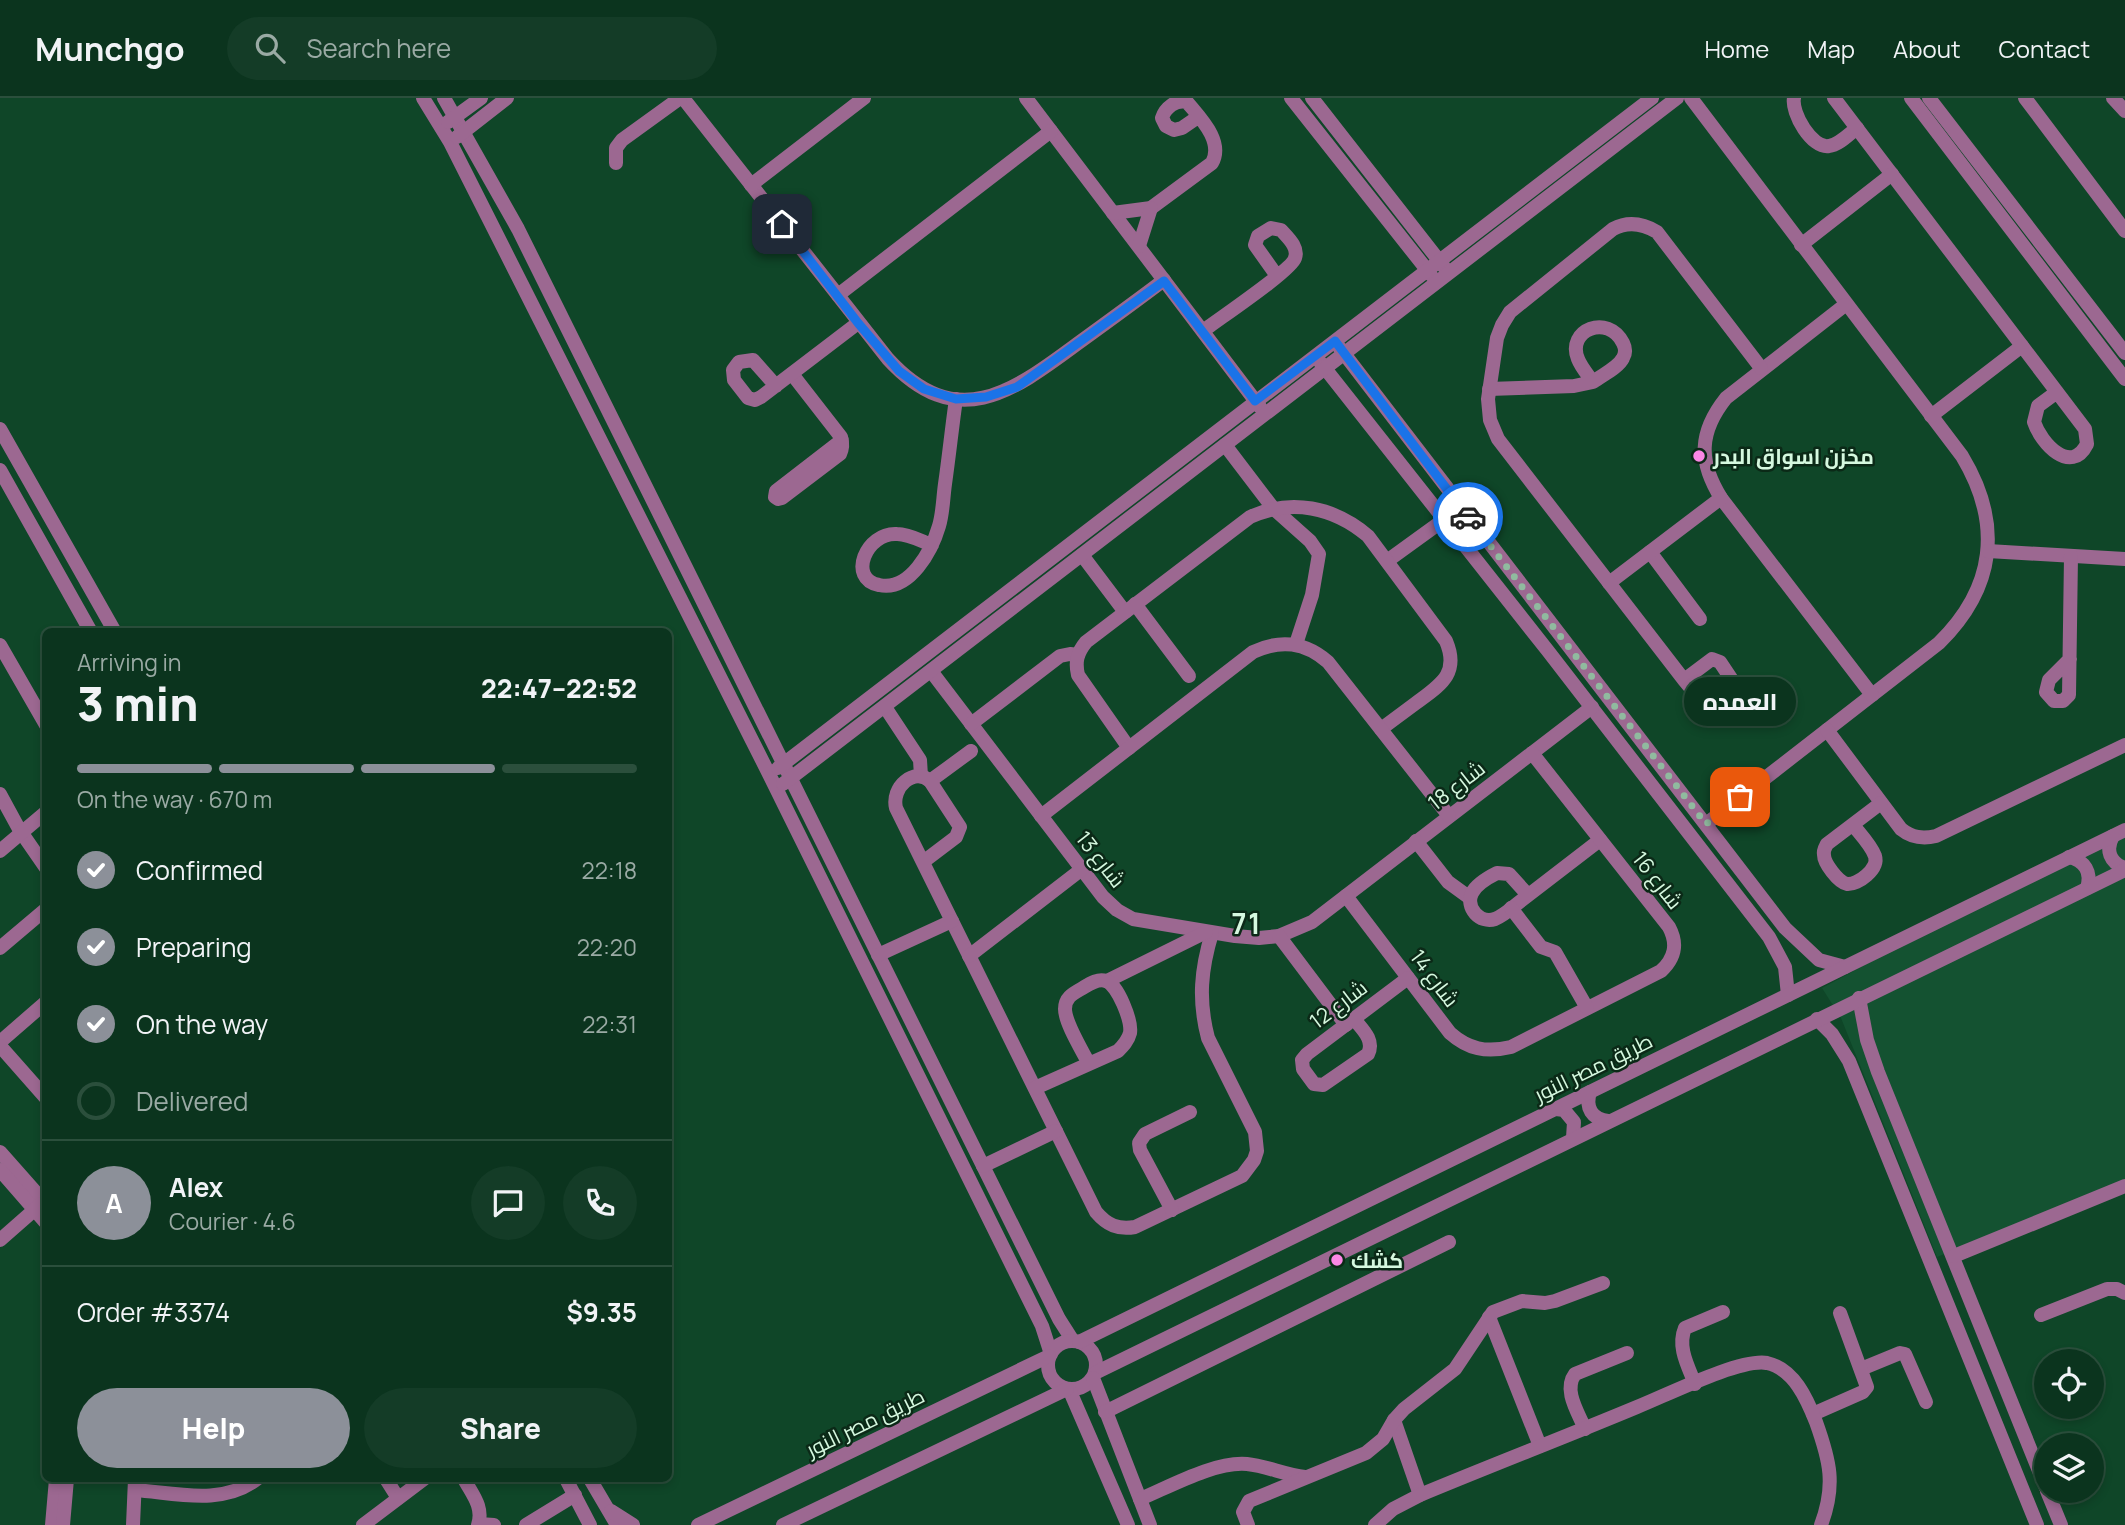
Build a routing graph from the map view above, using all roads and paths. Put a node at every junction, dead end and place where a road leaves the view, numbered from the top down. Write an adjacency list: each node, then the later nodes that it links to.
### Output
1 (423, 98): 22 (street)
2 (444, 98): 20 (street)
3 (481, 98): 20 (street)
4 (507, 98): 24 (street)
5 (682, 98): 27 (street); 29 (street)
6 (864, 98): 29 (street)
7 (1026, 98): 25 (street)
8 (1291, 98): 36 (street)
9 (1312, 98): 35 (street)
10 (1652, 98): 35 (street)
11 (1677, 98): 37 (street)
12 (1691, 98): 33 (street)
13 (1794, 98): 23 (street)
14 (1834, 98): 23 (street)
15 (1911, 98): 52 (street)
16 (1928, 98): 48 (street)
17 (2025, 98): 32 (street)
18 (2113, 98): 19 (street)
19 (2125, 111)
20 (456, 117): 22 (street); 24 (street)
21 (1198, 117): 30 (street)
22 (442, 127): 26 (street)
23 (1857, 128): 28 (street)
24 (464, 131): 26 (street); 103 (street)
25 (1051, 131): 31 (street); 41 (street)
26 (450, 142): 105 (street)
27 (616, 163)
28 (1892, 174): 33 (street); 46 (street)
29 (751, 184): 41 (street)
30 (1151, 208): 31 (street); 34 (street)
31 (1113, 213): 34 (street)
32 (2125, 231)
33 (1801, 245): 42 (street)
34 (1139, 246): 39 (street)
35 (1440, 261): 36 (street); 37 (street)
36 (1427, 270): 40 (street); 45 (street)
37 (1450, 273): 40 (street)
38 (1277, 276): 44 (street)
39 (1164, 281): 44 (street); 58 (street)
40 (1437, 283): 47 (street)
41 (838, 295): 43 (street)
42 (1845, 304): 50 (street); 61 (street)
43 (858, 323): 53 (street); 58 (street)
44 (1203, 331): 59 (street)
45 (1335, 341): 47 (street); 49 (street)
46 (2022, 346): 57 (street); 61 (street)
47 (1345, 354): 51 (street); 82 (street)
48 (2125, 354)
49 (1315, 356): 51 (street); 59 (street)
50 (1761, 368): 56 (street); 67 (street)
51 (1325, 369): 60 (street); 69 (street)
52 (2123, 372)
53 (792, 374): 55 (street); 63 (street)
54 (1593, 382): 56 (street)
55 (776, 386)
56 (1489, 389): 77 (street)
57 (2057, 392): 57 (street)
58 (956, 399): 70 (street)
59 (1255, 401): 60 (street); 103 (street)
60 (1266, 415): 64 (street)
61 (1931, 416): 71 (street)
62 (0, 429): 81 (street)
63 (842, 440): 63 (street)
64 (1225, 445): 68 (street); 73 (street)
65 (0, 470): 66 (street)
66 (5, 486): 80 (street)
67 (1721, 498): 72 (street); 91 (street)
68 (1273, 508): 76 (street); 78 (street); 83 (street)
69 (1445, 519): 76 (street); 85 (street)
70 (932, 545): 70 (street)
71 (1988, 551): 74 (street); 91 (street)
72 (1650, 552): 77 (street); 79 (street)
73 (1082, 555): 78 (street); 88 (street)
74 (2071, 556): 75 (street); 87 (street)
75 (2125, 559)
76 (1387, 561): 96 (street)
77 (1609, 583): 89 (street)
78 (1130, 608): 86 (street); 90 (street)
79 (1700, 619)
80 (89, 628)
81 (113, 628)
82 (1563, 639): 85 (street); 102 (street)
83 (1296, 644): 90 (street); 96 (street)
84 (0, 645): 94 (street)
85 (1548, 651): 93 (street)
86 (1077, 655): 95 (street); 100 (street)
87 (2070, 659)
88 (931, 671): 92 (street); 95 (street, شارع 13)
89 (1684, 680)
90 (1201, 692): 100 (street)
91 (1872, 695): 97 (street)
92 (885, 707): 106 (street); 107 (street)
93 (1592, 707): 101 (street, شارع 18); 104 (street)
94 (42, 718)
95 (971, 724): 98 (street, شارع 13)
96 (1381, 729): 113 (street)
97 (1827, 730): 110 (street); 114 (street)
98 (984, 741): 107 (street); 112 (street, شارع 13)
99 (2125, 746): 110 (street)
100 (1129, 748): 112 (street)
101 (1532, 753): 113 (street, شارع 18); 118 (street, شارع 16)
102 (1653, 754): 104 (street); 114 (street)
103 (783, 764): 105 (street); 106 (street)
104 (1638, 766): 141 (street)
105 (769, 774): 108 (street)
106 (790, 778): 108 (street); 136 (street)
107 (926, 778): 123 (street); 123 (street)
108 (777, 789): 176 (street)
109 (0, 794): 116 (street)
110 (1881, 803): 115 (street)
111 (42, 815): 116 (street)
112 (1041, 816): 124 (street, شارع 13)
113 (1449, 817): 119 (street, شارع 18)
114 (1706, 824): 138 (street)
115 (1853, 825)
116 (21, 832): 120 (street); 122 (street)
117 (2119, 833): 121 (street, طريق مصر النور); 125 (street)
118 (1600, 839): 127 (street); 144 (street, شارع 16)
119 (1416, 841): 128 (street, شارع 18); 129 (street)
120 (0, 851)
121 (2069, 858): 126 (street); 138 (street, طريق مصر النور)
122 (42, 862)
123 (923, 862): 132 (street)
124 (1082, 869): 133 (street, شارع 13); 137 (street)
125 (2125, 869): 126 (street)
126 (2087, 888): 142 (street)
127 (1528, 895): 129 (street); 130 (street)
128 (1346, 896): 134 (street, شارع 13); 139 (street, شارع 14)
129 (1470, 898): 130 (street)
130 (1511, 908): 144 (street)
131 (42, 912): 135 (street)
132 (951, 920): 136 (street); 137 (street)
133 (1209, 932): 134 (street, شارع 13); 140 (street); 165 (street)
134 (1279, 936): 146 (street)
135 (0, 948)
136 (878, 955): 161 (street)
137 (969, 956): 152 (street)
138 (1845, 967): 141 (street, طريق مصر النور)
139 (1408, 978): 146 (street, شارع 12); 148 (street, شارع 14)
140 (1107, 981): 151 (street); 151 (street)
141 (1788, 995): 153 (street, طريق مصر النور)
142 (1859, 998): 145 (street); 149 (street)
143 (42, 1006): 147 (street)
144 (1587, 1008): 148 (street, شارع 16)
145 (1817, 1019): 150 (street); 157 (street)
146 (1350, 1022): 146 (street, شارع 12)
147 (0, 1044): 154 (street)
148 (1511, 1047)
149 (1871, 1052): 150 (street); 168 (street)
150 (1849, 1061): 192 (street)
151 (1089, 1064): 152 (street)
152 (1035, 1088): 158 (street)
153 (1590, 1092): 155 (street, طريق مصر النور); 157 (street)
154 (42, 1093)
155 (1556, 1109): 159 (street); 177 (street, طريق مصر النور)
156 (1190, 1112): 165 (street)
157 (1608, 1121): 159 (street)
158 (1056, 1131): 161 (street); 165 (street)
159 (1573, 1138): 181 (street)
160 (0, 1152): 164 (street)
161 (983, 1166): 175 (street)
162 (0, 1170): 164 (street)
163 (2125, 1186): 168 (street)
164 (41, 1206): 166 (street)
165 (1172, 1210)
166 (0, 1240)
167 (1449, 1242): 185 (street)
168 (1954, 1256): 190 (street)
169 (1603, 1283): 174 (street)
170 (2125, 1293): 173 (street)
171 (1723, 1312): 182 (street)
172 (1840, 1313): 180 (street)
173 (2041, 1315)
174 (1489, 1317): 188 (street); 191 (street)
175 (1059, 1319): 176 (street); 177 (street)
176 (1042, 1326): 179 (street)
177 (1076, 1341): 179 (street); 181 (street)
178 (1628, 1353): 189 (street)
179 (1050, 1355): 183 (street); 221 (street, طريق مصر النور)
180 (1861, 1369): 184 (street); 187 (street)
181 (1094, 1376): 183 (street); 185 (street)
182 (1695, 1384): 187 (street); 189 (street)
183 (1068, 1389): 186 (street); 222 (street)
184 (1926, 1402)
185 (1102, 1405): 186 (street); 209 (street)
186 (1079, 1409): 223 (street)
187 (1812, 1414): 227 (street)
188 (1394, 1420): 195 (street); 207 (street)
189 (1585, 1429): 191 (street)
190 (2028, 1444): 192 (street); 193 (street)
191 (1540, 1446): 207 (street)
192 (2008, 1452): 205 (street)
193 (2034, 1459)
194 (2034, 1472): 205 (street)
195 (1310, 1477): 209 (street); 225 (street)
196 (56, 1482): 212 (street)
197 (67, 1482): 213 (street)
198 (252, 1482): 204 (street)
199 (388, 1482): 208 (street)
200 (420, 1482): 208 (street)
201 (466, 1482): 216 (street)
202 (568, 1482): 206 (street)
203 (592, 1482): 211 (street)
204 (135, 1484): 214 (street)
205 (2022, 1486): 228 (street)
206 (575, 1495): 217 (street); 218 (street)
207 (1420, 1495): 226 (street)
208 (398, 1498): 215 (street)
209 (1140, 1499): 224 (street)
210 (2052, 1503): 229 (street)
211 (607, 1508): 219 (street); 220 (street)
212 (52, 1525)
213 (63, 1525)
214 (132, 1525)
215 (363, 1525)
216 (484, 1525)
217 (526, 1525)
218 (590, 1525)
219 (617, 1525)
220 (634, 1525)
221 (698, 1525)
222 (783, 1525)
223 (1128, 1525)
224 (1150, 1525)
225 (1248, 1525)
226 (1376, 1525)
227 (1821, 1525)
228 (2038, 1525)
229 (2061, 1525)

